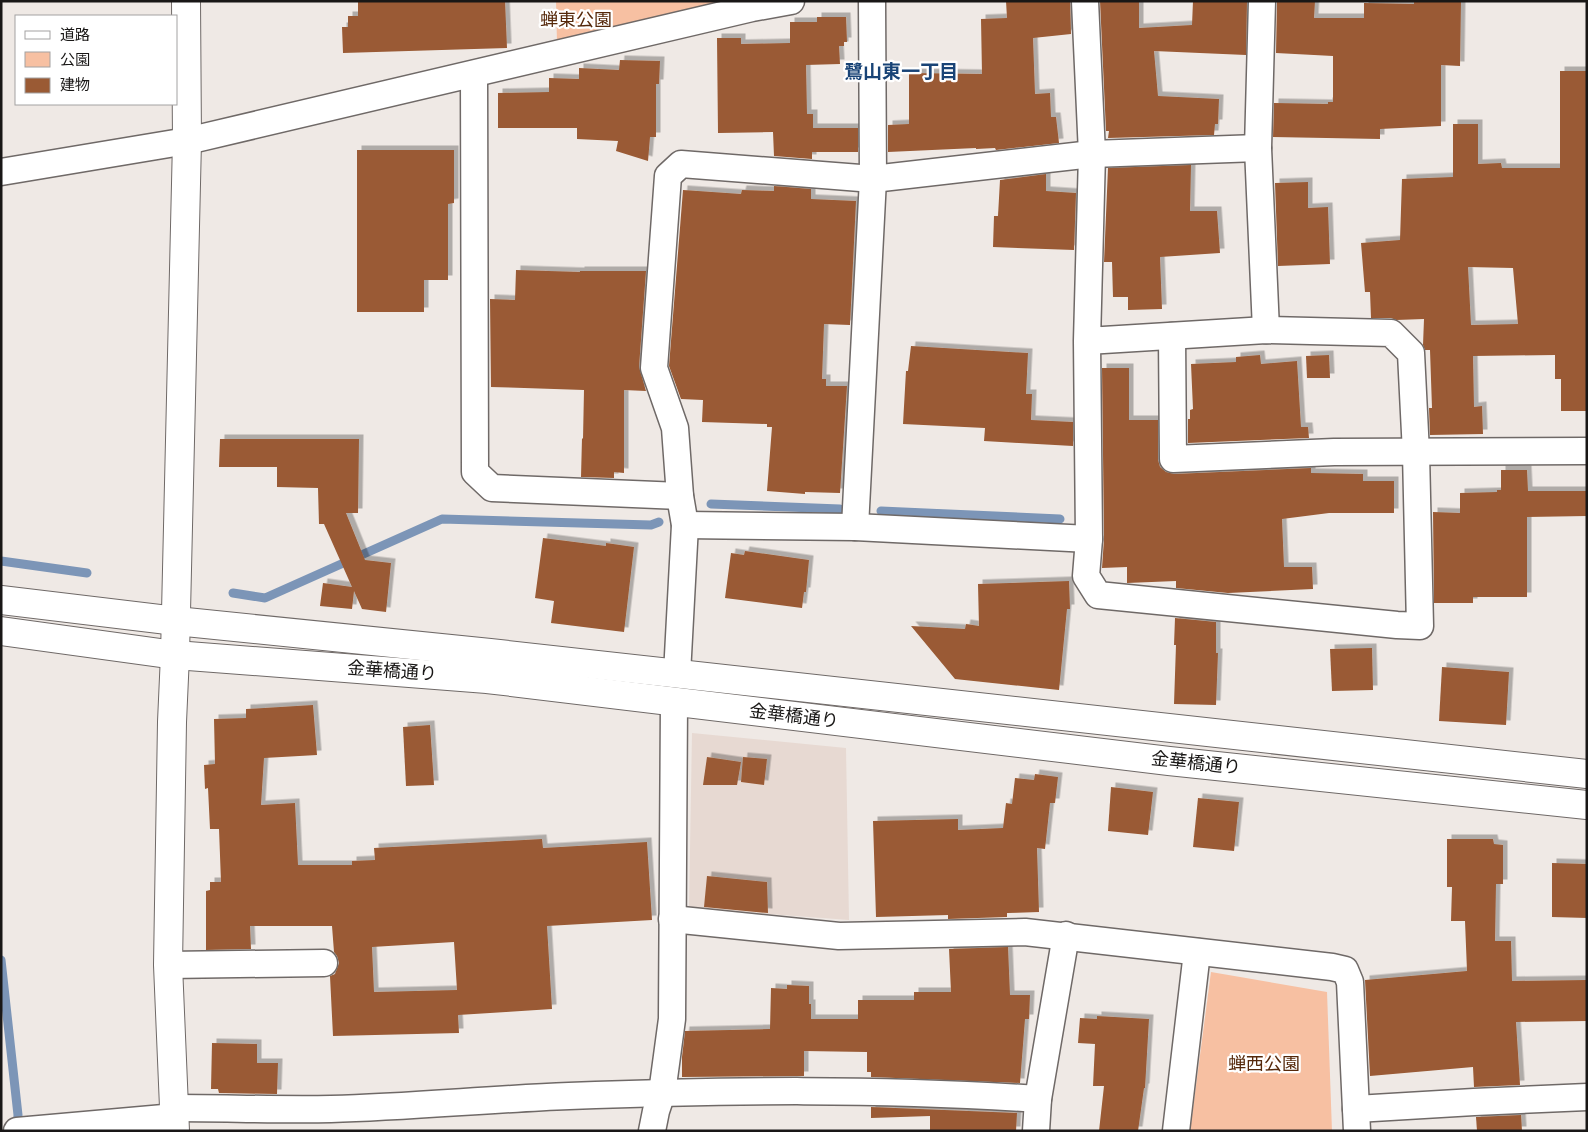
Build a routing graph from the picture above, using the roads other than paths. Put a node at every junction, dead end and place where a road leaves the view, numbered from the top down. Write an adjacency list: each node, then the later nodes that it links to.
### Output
1 (186, 1): 8 (street)
2 (791, 1): 6 (street)
3 (872, 1): 12 (street)
4 (1085, 1): 10 (street)
5 (1262, 1): 9 (street)
6 (752, 5): 7 (street)
7 (474, 74): 8 (street); 18 (street)
8 (187, 141): 11 (street); 23 (street)
9 (1258, 148): 10 (street); 13 (street)
10 (1092, 154): 12 (street); 15 (street)
11 (1, 172)
12 (873, 179): 18 (street); 20 (street)
13 (1266, 330): 14 (street); 17 (street)
14 (1172, 336): 15 (street); 17 (street)
15 (1087, 341): 21 (street)
16 (1587, 451): 17 (street)
17 (1416, 453): 21 (street)
18 (680, 496): 19 (street)
19 (685, 525): 20 (street); 26 (street)
20 (854, 527): 21 (street)
21 (1089, 539)
22 (1, 600): 23 (street, 金華橋通り)
23 (176, 622): 25 (street); 26 (street, 金華橋通り)
24 (1, 631): 25 (street, 金華橋通り)
25 (175, 655): 27 (street, 金華橋通り); 34 (street)
26 (677, 674): 28 (street, 金華橋通り)
27 (674, 702): 29 (street, 金華橋通り); 30 (street)
28 (1587, 774)
29 (1587, 805)
30 (672, 919): 31 (street); 35 (street)
31 (1066, 935): 32 (street); 37 (street)
32 (1197, 952): 39 (street); 43 (street)
33 (324, 963): 34 (street)
34 (168, 965): 38 (street)
35 (662, 1093): 37 (street); 38 (street); 41 (street)
36 (1587, 1097): 39 (street)
37 (1038, 1099): 42 (street)
38 (175, 1119): 40 (street)
39 (1356, 1120)
40 (24, 1130)
41 (652, 1131)
42 (1036, 1131)
43 (1176, 1131)

